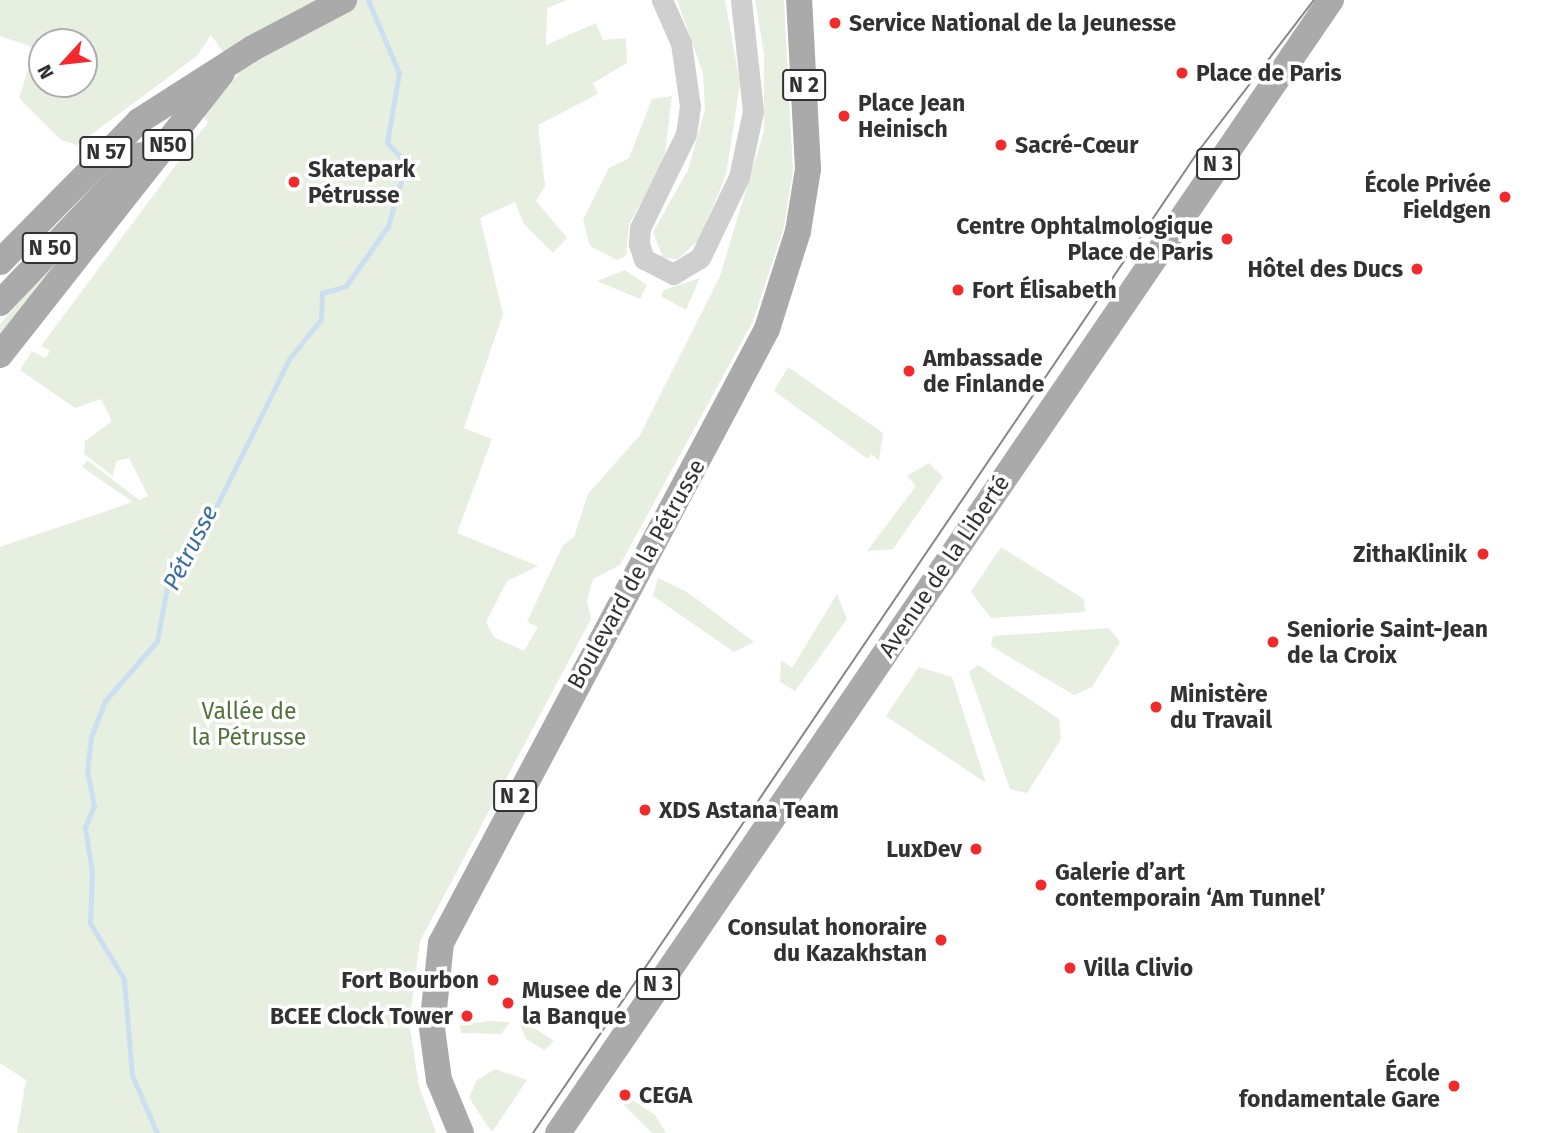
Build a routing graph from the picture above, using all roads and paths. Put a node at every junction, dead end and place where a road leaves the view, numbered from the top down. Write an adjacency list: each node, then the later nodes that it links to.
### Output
1 (344, 0): 6 (main road, N 50)
2 (662, 0): 3 (street)
3 (741, 0)
4 (799, 0): 15 (main road, Boulevard de la Pétrusse / N 2)
5 (1331, 0): 16 (main road, Avenue de la Liberté / N 3)
6 (229, 64): 7 (main road, N 57); 8 (main road, N 50); 9 (main road, N50)
7 (82, 175): 8 (main road); 11 (main road, N 57)
8 (103, 197): 9 (main road, N 50); 10 (main road, N 50)
9 (105, 226): 12 (main road, N 50)
10 (41, 257): 12 (main road, N 50); 13 (main road, N 50)
11 (0, 262)
12 (64, 277): 14 (main road, N 50)
13 (0, 303)
14 (0, 355)
15 (461, 1133)
16 (558, 1133)

